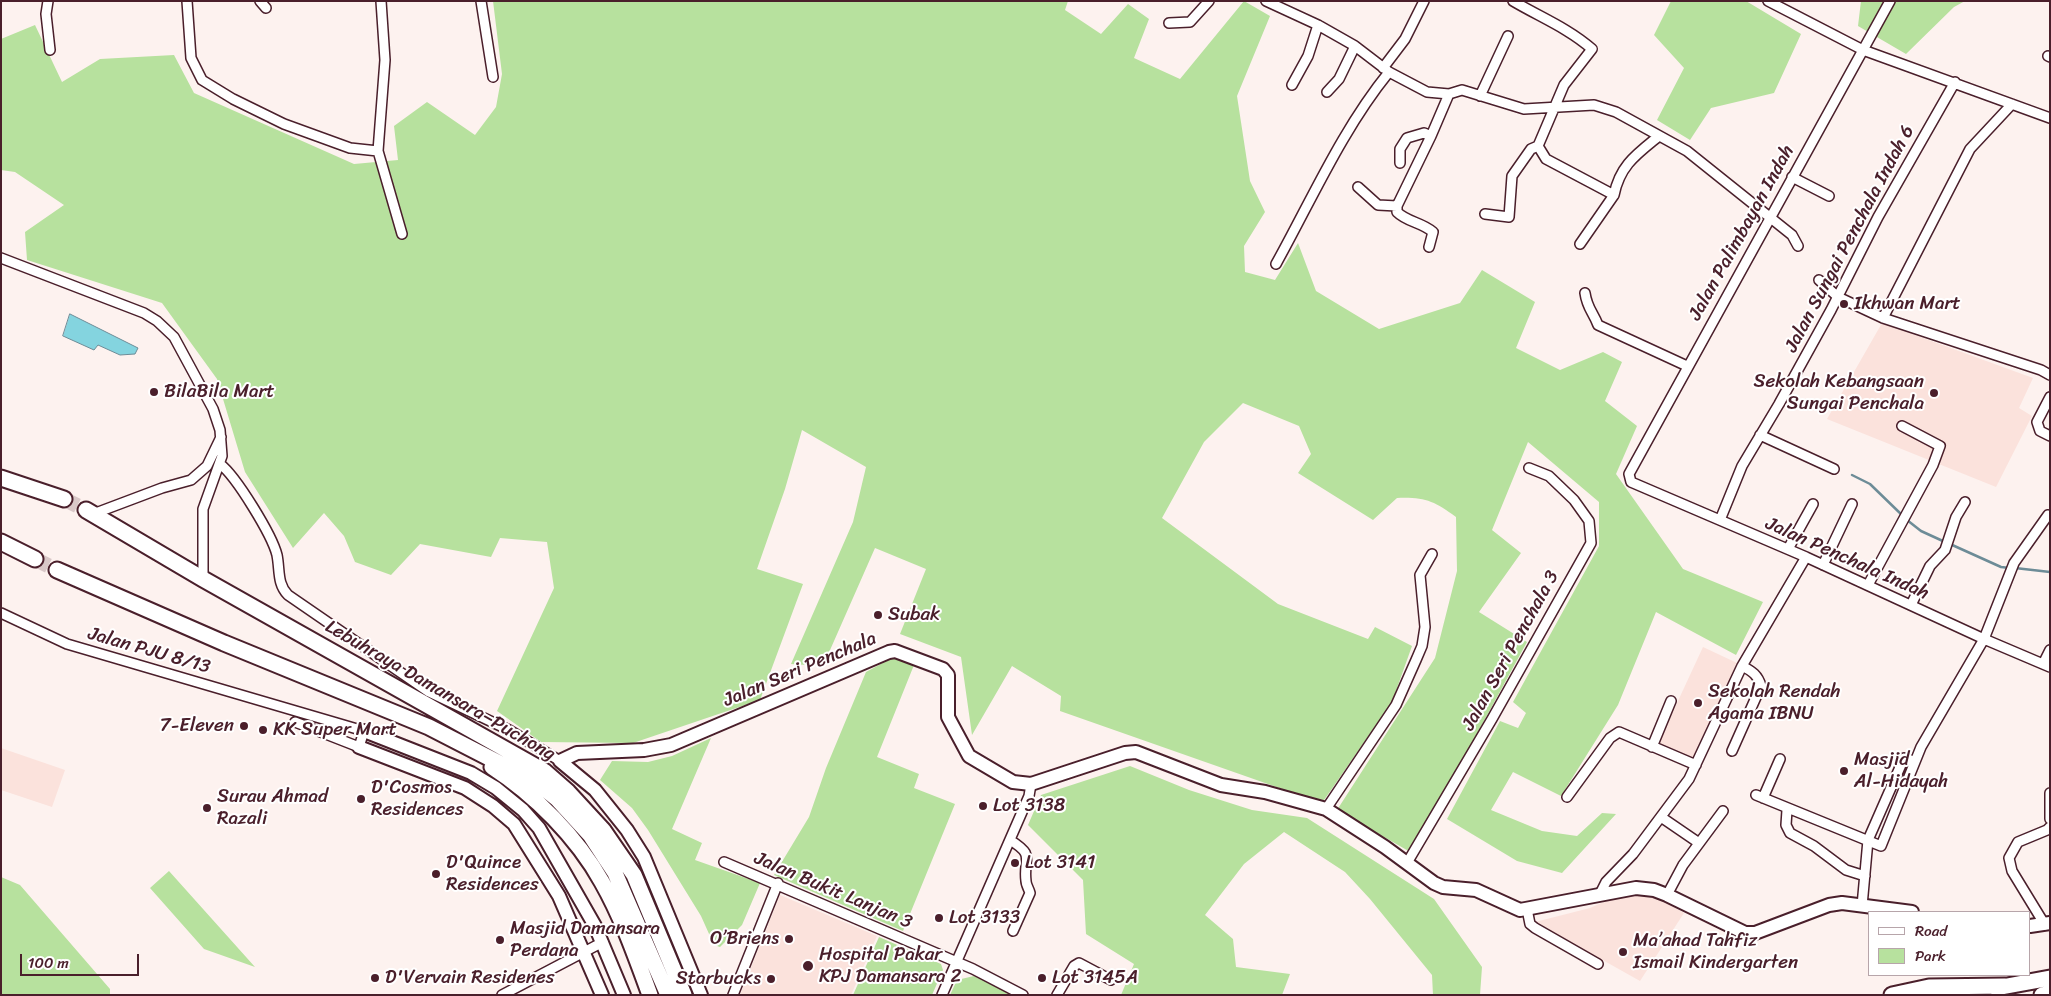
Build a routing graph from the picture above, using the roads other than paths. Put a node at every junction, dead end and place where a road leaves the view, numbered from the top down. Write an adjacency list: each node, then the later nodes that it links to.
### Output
1 (48, 1): 15 (street)
2 (187, 1): 30 (street)
3 (381, 1): 30 (street)
4 (480, 1): 18 (street)
5 (1209, 1): 11 (street)
6 (1266, 1): 12 (street)
7 (1424, 1): 17 (street)
8 (1513, 1): 25 (street)
9 (1768, 1): 16 (street)
10 (1890, 1): 16 (street, Jalan Palimbayan Indah)
11 (1169, 23)
12 (1318, 25): 14 (street); 20 (street)
13 (1508, 36): 23 (street)
14 (1355, 46): 17 (street); 21 (street)
15 (50, 50)
16 (1863, 50): 19 (street); 32 (street, Jalan Palimbayan Indah)
17 (1386, 70): 22 (street); 44 (street)
18 (493, 77)
19 (1955, 82): 24 (street); 47 (street, Jalan Sungai Penchala Indah 6)
20 (1292, 85)
21 (1327, 92)
22 (1449, 94): 23 (street); 27 (street)
23 (1480, 96): 25 (street)
24 (2012, 104): 26 (street); 48 (street)
25 (1554, 107): 28 (street); 29 (street)
26 (2050, 118)
27 (1431, 136): 31 (street); 36 (street)
28 (1659, 136): 34 (street); 38 (street)
29 (1538, 146): 34 (street); 37 (street)
30 (378, 151): 39 (street)
31 (1400, 163)
32 (1792, 177): 35 (street); 38 (street, Jalan Palimbayan Indah)
33 (1358, 188): 36 (street)
34 (1614, 195): 40 (street)
35 (1830, 196)
36 (1397, 206): 42 (street)
37 (1485, 214)
38 (1770, 218): 41 (street); 49 (street, Jalan Palimbayan Indah)
39 (402, 234)
40 (1580, 244)
41 (1798, 246)
42 (1429, 247)
43 (1, 258): 55 (street)
44 (1276, 264)
45 (1819, 280): 47 (street)
46 (1585, 293): 49 (street)
47 (1838, 297): 48 (street); 53 (street, Jalan Sungai Penchala Indah 6)
48 (1883, 318): 50 (street)
49 (1687, 366): 60 (street, Jalan Palimbayan Indah)
50 (2050, 375)
51 (2050, 397): 54 (street)
52 (1902, 426): 76 (street)
53 (1760, 435): 58 (street); 67 (street, Jalan Sungai Penchala Indah 6)
54 (2050, 436)
55 (221, 437): 56 (street); 65 (street)
56 (220, 464): 75 (street); 95 (street)
57 (1529, 468): 110 (street, Jalan Seri Penchala 3)
58 (1834, 469)
59 (1, 478): 61 (highway)
60 (1631, 482): 67 (street, Jalan Penchala Indah)
61 (64, 499)
62 (1964, 502): 77 (street)
63 (1813, 504): 69 (street)
64 (1852, 504): 73 (street)
65 (89, 512): 75 (highway, Lebuhraya Damansara–Puchong)
66 (2048, 515): 79 (street)
67 (1720, 520): 69 (street, Jalan Penchala Indah)
68 (1, 542): 72 (highway)
69 (1788, 549): 71 (street, Jalan Penchala Indah)
70 (1432, 554): 100 (street)
71 (1806, 557): 73 (street, Jalan Penchala Indah); 82 (street)
72 (35, 559)
73 (1823, 565): 76 (street, Jalan Penchala Indah)
74 (57, 570): 87 (highway, Lebuhraya Damansara–Puchong)
75 (203, 579): 134 (highway, Lebuhraya Damansara–Puchong)
76 (1868, 585): 77 (street, Jalan Penchala Indah)
77 (1911, 605): 79 (street, Jalan Penchala Indah)
78 (1, 613): 84 (street, Jalan PJU 8/13)
79 (1984, 639): 81 (street, Jalan Penchala Indah); 94 (street)
80 (2050, 650): 81 (street)
81 (2046, 665)
82 (1742, 666): 92 (street); 96 (street)
83 (1671, 700): 91 (street)
84 (292, 709): 85 (street); 86 (street, Jalan PJU 8/13)
85 (308, 722): 86 (street); 89 (street); 89 (street)
86 (340, 724): 88 (street)
87 (430, 727): 132 (highway); 133 (highway, Lebuhraya Damansara–Puchong)
88 (364, 731): 90 (street); 121 (street)
89 (321, 732): 90 (street)
90 (359, 747): 122 (street)
91 (1652, 747): 96 (street); 99 (street)
92 (1732, 751)
93 (1780, 759): 102 (street)
94 (1914, 760): 107 (street); 107 (street)
95 (560, 761): 97 (street, Jalan Seri Penchala); 135 (street)
96 (1696, 766): 103 (street)
97 (1032, 784): 100 (street); 106 (street)
98 (2050, 793): 104 (street)
99 (1567, 797)
100 (1326, 809): 110 (street)
101 (1723, 810): 108 (street)
102 (1787, 810): 107 (street); 111 (street)
103 (1660, 817): 108 (street); 114 (street)
104 (2050, 819)
105 (2050, 827): 118 (street)
106 (1010, 840): 120 (street); 123 (street)
107 (1868, 840): 111 (street)
108 (1699, 844): 113 (street)
109 (724, 862): 112 (street, Jalan Bukit Lanjan 3)
110 (1407, 863): 116 (street)
111 (1865, 876): 115 (street)
112 (778, 884): 123 (street, Jalan Bukit Lanjan 3); 136 (street)
113 (1667, 895): 114 (street); 115 (street)
114 (1599, 896): 116 (street)
115 (1862, 906): 117 (street)
116 (1527, 909): 124 (street)
117 (1904, 911)
118 (2047, 924): 119 (street)
119 (2031, 926)
120 (1013, 931)
121 (603, 942): 122 (street); 131 (street)
122 (584, 952): 129 (street); 130 (street)
123 (956, 963): 137 (street); 138 (street, Jalan Bukit Lanjan 3)
124 (1598, 964)
125 (2050, 978): 127 (highway)
126 (1110, 980): 139 (street)
127 (2005, 986): 140 (highway); 141 (highway)
128 (2050, 993): 142 (highway)
129 (502, 995)
130 (602, 995)
131 (624, 995)
132 (650, 995)
133 (668, 995)
134 (684, 995)
135 (701, 995)
136 (733, 995)
137 (942, 995)
138 (1023, 995)
139 (1057, 995)
140 (1892, 995)
141 (1960, 995)
142 (2042, 995)

